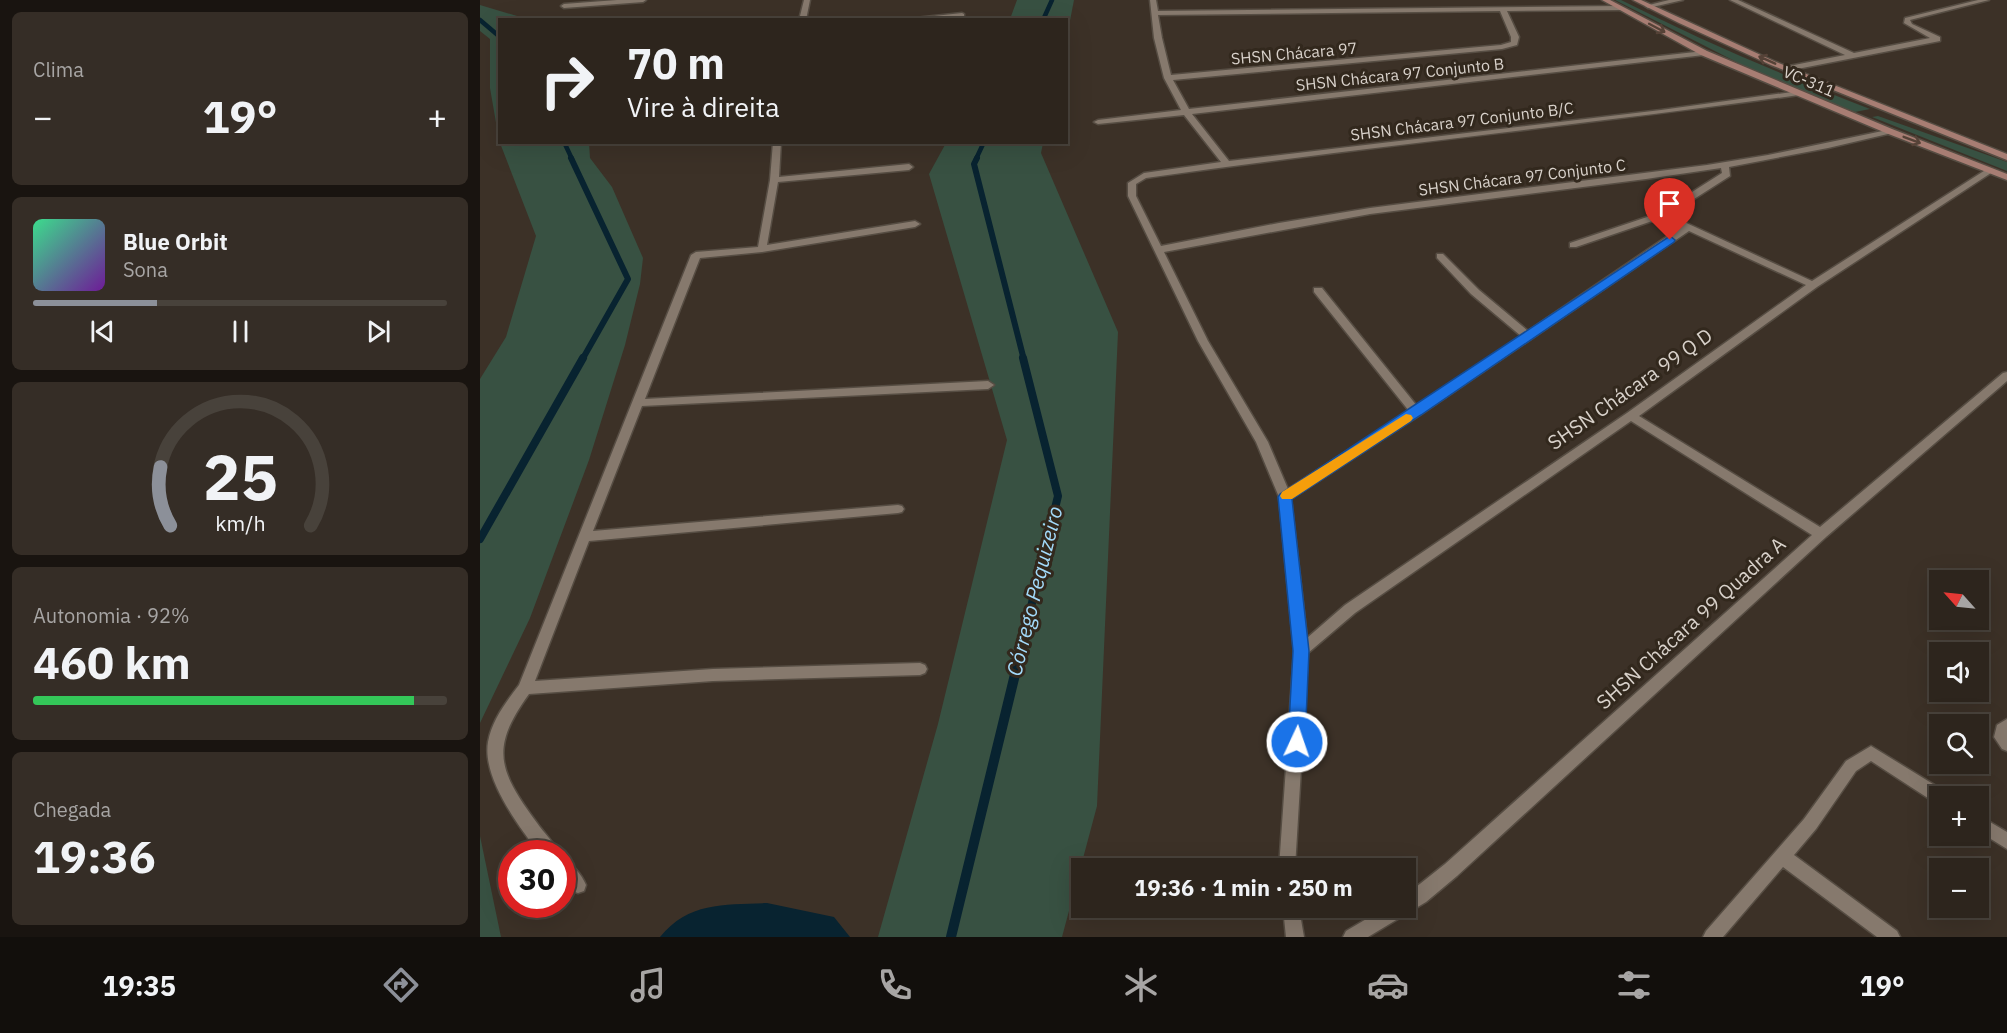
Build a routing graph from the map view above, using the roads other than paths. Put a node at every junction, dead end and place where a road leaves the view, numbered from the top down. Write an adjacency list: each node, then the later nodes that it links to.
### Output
1 (643, 0): 9 (street)
2 (807, 0): 15 (street)
3 (1153, 0): 13 (street)
4 (1605, 0): 11 (main road, VC-311)
5 (1636, 0): 10 (main road)
6 (1680, 0): 10 (street)
7 (1733, 0): 18 (street)
8 (1986, 0): 18 (street)
9 (564, 6)
10 (1648, 6): 19 (main road, one-way to 10)
11 (1620, 8): 12 (street); 17 (main road, VC-311, one-way to 17)
12 (1503, 10): 13 (street); 20 (street, SHSN Chácara 97)
13 (1154, 13): 20 (street)
14 (962, 15): 16 (street)
15 (802, 18)
16 (925, 18)
17 (1704, 53): 21 (main road, VC-311); 22 (street, SHSN Chácara 97 Conjunto B)
18 (1851, 55): 19 (street)
19 (1786, 69): 23 (main road)
20 (1168, 78): 22 (street)
21 (1799, 93): 25 (main road, VC-311); 29 (street, SHSN Chácara 97 Conjunto B/C)
22 (1186, 112): 24 (street, SHSN Chácara 97 Conjunto B); 29 (street)
23 (1898, 116): 25 (main road); 28 (main road)
24 (1098, 122)
25 (1868, 122): 26 (main road, VC-311)
26 (1889, 131): 30 (street, SHSN Chácara 97 Conjunto C); 32 (main road, VC-311, one-way to 32)
27 (777, 144): 34 (street)
28 (2007, 157)
29 (1227, 164): 40 (street, SHSN Chácara 97 Conjunto B/C)
30 (1725, 166): 35 (street); 40 (street, SHSN Chácara 97 Conjunto C)
31 (909, 167): 34 (street)
32 (1990, 171): 33 (main road, VC-311); 42 (street, SHSN Chácara 99 Q D)
33 (2007, 177)
34 (774, 180): 39 (street)
35 (1662, 215): 37 (street); 38 (street)
36 (915, 224): 39 (street)
37 (1688, 227): 42 (street); 44 (street)
38 (1573, 245)
39 (762, 249): 47 (street)
40 (1158, 250): 50 (street)
41 (1440, 256): 44 (street)
42 (1813, 285): 49 (street, SHSN Chácara 99 Q D)
43 (1318, 290): 48 (street)
44 (1527, 336): 48 (street)
45 (2007, 375): 52 (street, SHSN Chácara 99 Quadra A)
46 (988, 385): 47 (street)
47 (638, 403): 53 (street)
48 (1416, 412): 50 (street)
49 (1631, 416): 52 (street); 54 (street, SHSN Chácara 99 Q D)
50 (1285, 497): 54 (street)
51 (898, 509): 53 (street)
52 (1821, 534): 67 (street, SHSN Chácara 99 Quadra A)
53 (584, 537): 56 (street)
54 (1301, 651): 64 (street)
55 (920, 669): 56 (street)
56 (525, 688): 61 (street)
57 (2007, 724): 58 (street)
58 (2007, 744)
59 (1929, 790): 63 (street)
60 (1989, 829): 62 (street)
61 (541, 840)
62 (2007, 840)
63 (1782, 856): 72 (street); 73 (street)
64 (1288, 858)
65 (576, 883): 66 (street)
66 (578, 885)
67 (1416, 898)
68 (1293, 918): 70 (street)
69 (1383, 918): 71 (street)
70 (1294, 937)
71 (1352, 937)
72 (1712, 937)
73 (1891, 937)

